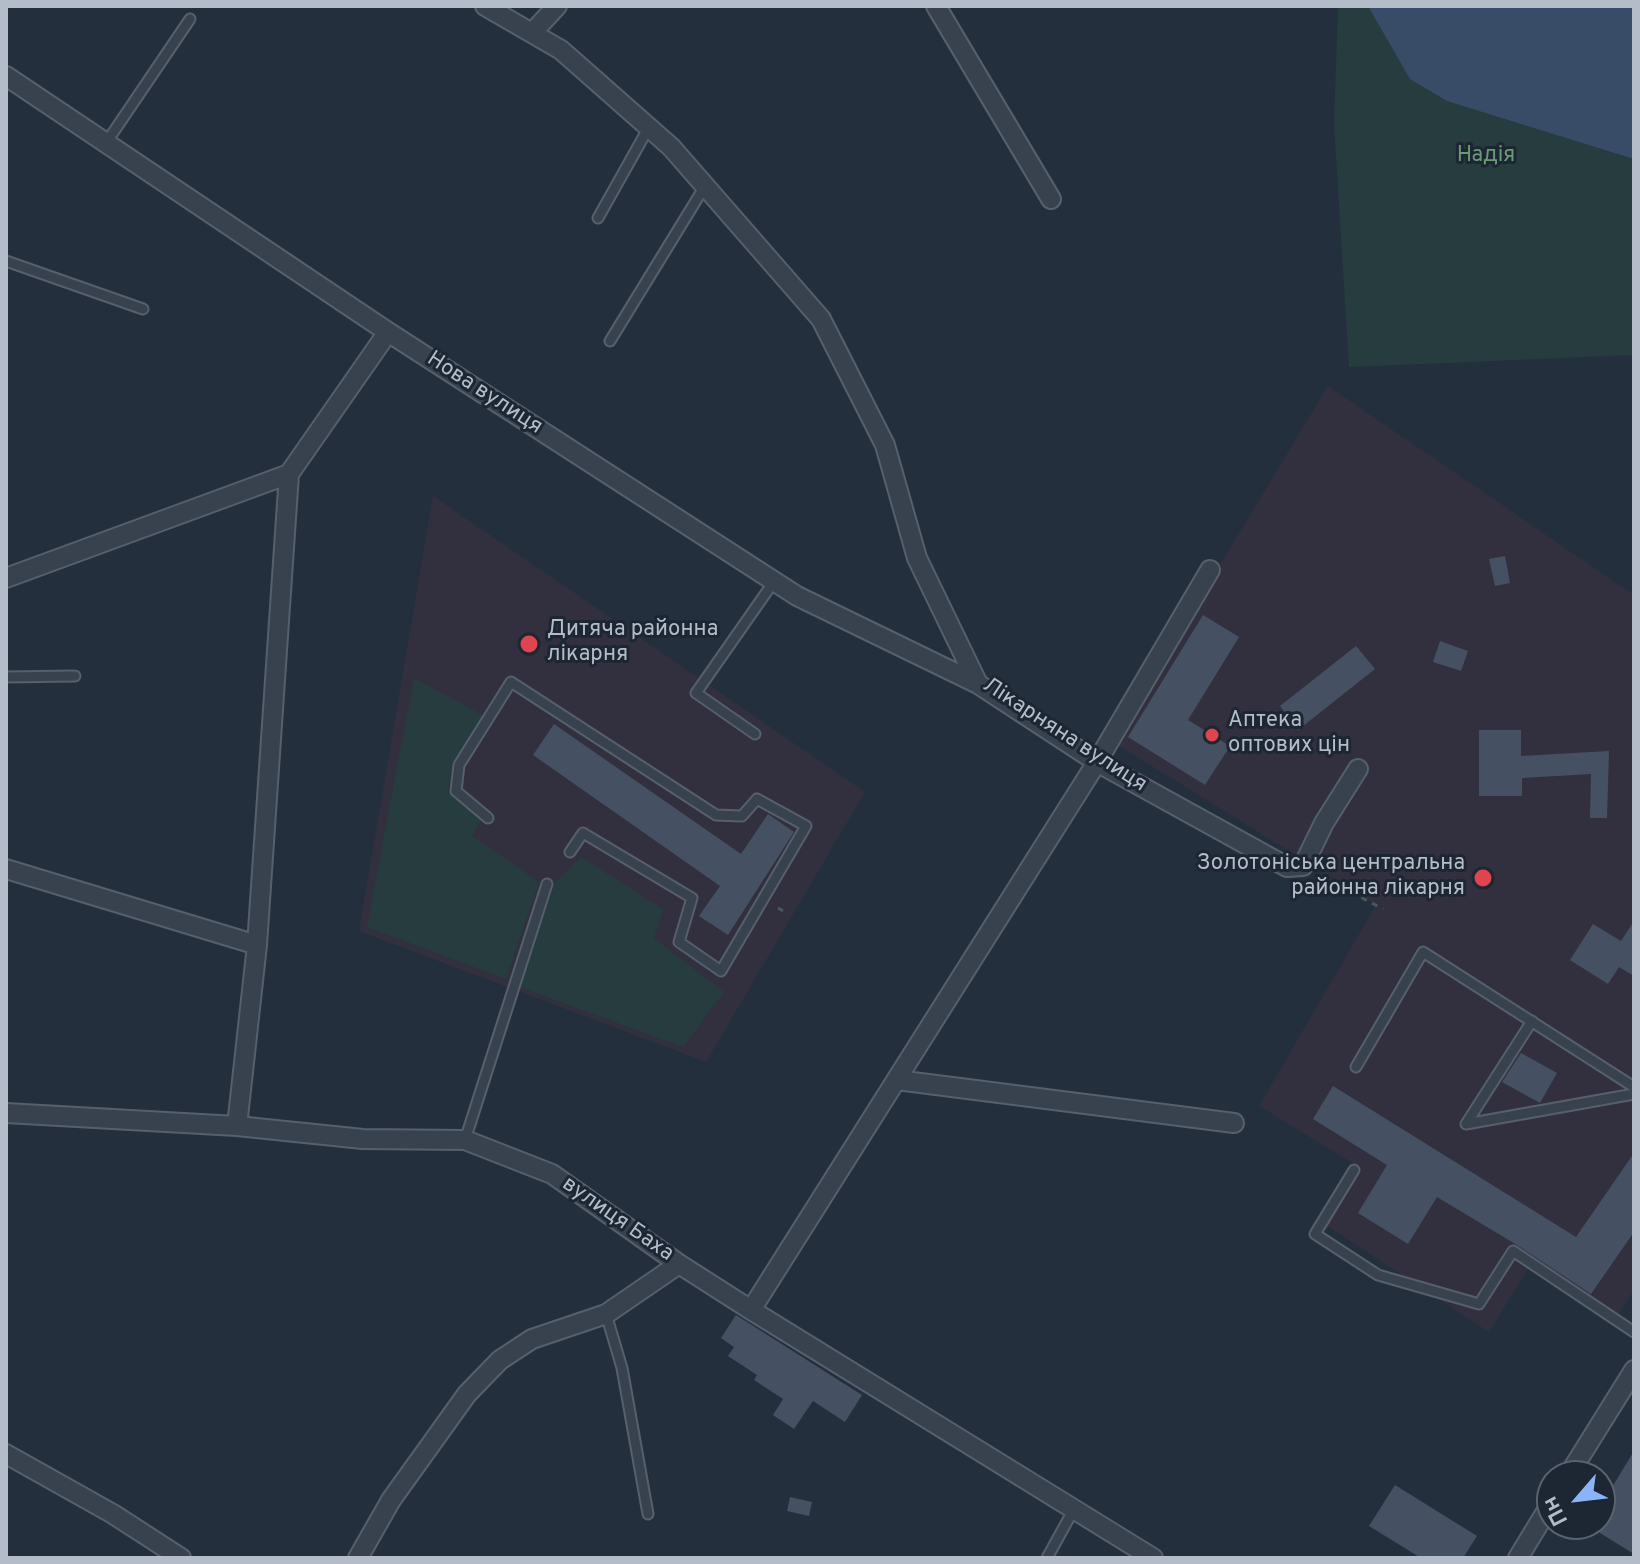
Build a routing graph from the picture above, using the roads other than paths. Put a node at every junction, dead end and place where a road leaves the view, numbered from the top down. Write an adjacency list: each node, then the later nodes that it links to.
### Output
1 (485, 6): 5 (street, Лікарняна вулиця)
2 (557, 6): 5 (street)
3 (936, 6): 10 (street)
4 (190, 19): 8 (lane)
5 (532, 33): 7 (street, Лікарняна вулиця)
6 (6, 76): 8 (street, Нова вулиця)
7 (649, 127): 9 (street, Лікарняна вулиця); 11 (lane)
8 (106, 143): 14 (street, Нова вулиця)
9 (705, 186): 15 (lane); 22 (street, Лікарняна вулиця)
10 (1051, 199)
11 (598, 218)
12 (6, 261): 13 (lane)
13 (143, 309)
14 (388, 332): 16 (street); 19 (street, Нова вулиця)
15 (610, 341)
16 (289, 474): 18 (street); 30 (street)
17 (1210, 570): 24 (street)
18 (6, 578)
19 (775, 580): 22 (street, Нова вулиця); 23 (lane)
20 (75, 676): 21 (lane)
21 (6, 677)
22 (978, 684): 24 (street, Лікарняна вулиця)
23 (755, 734)
24 (1097, 762): 25 (street, Лікарняна вулиця); 33 (street)
25 (1358, 769)
26 (488, 818): 27 (lane)
27 (570, 852)
28 (6, 869): 30 (street)
29 (547, 884): 39 (lane)
30 (257, 945): 38 (street)
31 (1532, 1021): 32 (lane); 34 (lane); 35 (lane)
32 (1356, 1067)
33 (897, 1080): 37 (street); 42 (street)
34 (1634, 1087)
35 (1634, 1094)
36 (6, 1113): 38 (street, вулиця Баха)
37 (1234, 1123)
38 (237, 1126): 39 (street, вулиця Баха)
39 (465, 1140): 41 (street, вулиця Баха)
40 (1354, 1170): 44 (lane)
41 (679, 1264): 42 (street, вулиця Баха); 43 (street)
42 (751, 1310): 48 (street, вулиця Баха)
43 (606, 1314): 49 (lane); 52 (street)
44 (1634, 1332)
45 (1634, 1370): 47 (street)
46 (6, 1454): 51 (street)
47 (1578, 1460)
48 (1074, 1509): 53 (lane); 54 (street, вулиця Баха)
49 (648, 1514)
50 (1536, 1528): 55 (street)
51 (181, 1558)
52 (358, 1558)
53 (1047, 1558)
54 (1153, 1558)
55 (1518, 1558)

